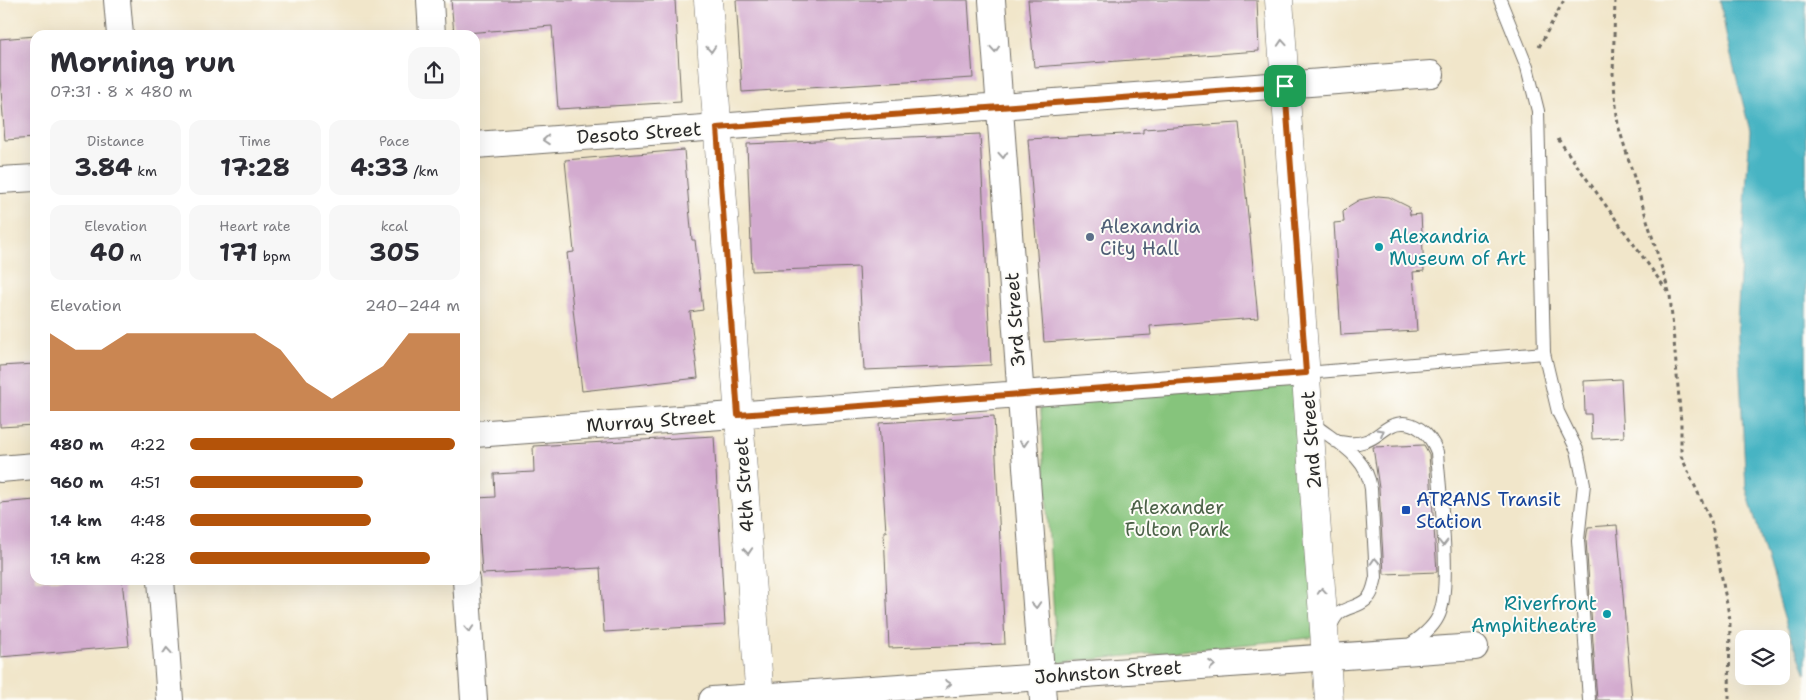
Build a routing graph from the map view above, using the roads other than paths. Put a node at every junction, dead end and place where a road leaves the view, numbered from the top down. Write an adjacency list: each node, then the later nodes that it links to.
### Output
1 (117, 0): 7 (street)
2 (430, 0): 8 (street)
3 (708, 0): 12 (main road, 4th Street, one-way to 12)
4 (992, 0): 11 (street, 3rd Street, one-way to 11)
5 (1279, 0): 10 (main road, 2nd Street, one-way to 5)
6 (1500, 0): 16 (lane)
7 (120, 30)
8 (432, 30)
9 (1431, 74): 10 (street, Desoto Street)
10 (1285, 86): 11 (street, Desoto Street); 17 (main road, 2nd Street)
11 (999, 107): 12 (street, Desoto Street); 18 (street, 3rd Street, one-way to 18)
12 (717, 128): 13 (street, Desoto Street, one-way to 13); 19 (main road, 4th Street)
13 (480, 146)
14 (30, 178): 15 (street)
15 (0, 180)
16 (1544, 353): 17 (lane); 36 (lane)
17 (1306, 373): 18 (street, Murray Street); 20 (main road, 2nd Street)
18 (1020, 394): 19 (street, Murray Street); 30 (street, 3rd Street, one-way to 30)
19 (738, 415): 21 (street, Murray Street); 31 (main road, 4th Street, one-way to 31)
20 (1309, 421): 22 (lane); 29 (main road, 2nd Street, one-way to 20)
21 (480, 434)
22 (1335, 441): 28 (lane, one-way to 28); 29 (lane, one-way to 22)
23 (30, 466): 24 (street)
24 (0, 469)
25 (161, 585): 32 (street, one-way to 25)
26 (466, 585): 33 (street, one-way to 33)
27 (1475, 647): 28 (street, Johnston Street)
28 (1397, 652): 29 (street, Johnston Street)
29 (1326, 657): 30 (street, Johnston Street, one-way to 29); 35 (main road, 2nd Street)
30 (1042, 689): 31 (street, Johnston Street, one-way to 30)
31 (759, 698): 34 (street, Johnston Street)
32 (170, 700)
33 (474, 700)
34 (712, 700)
35 (1329, 700)
36 (1589, 700)

